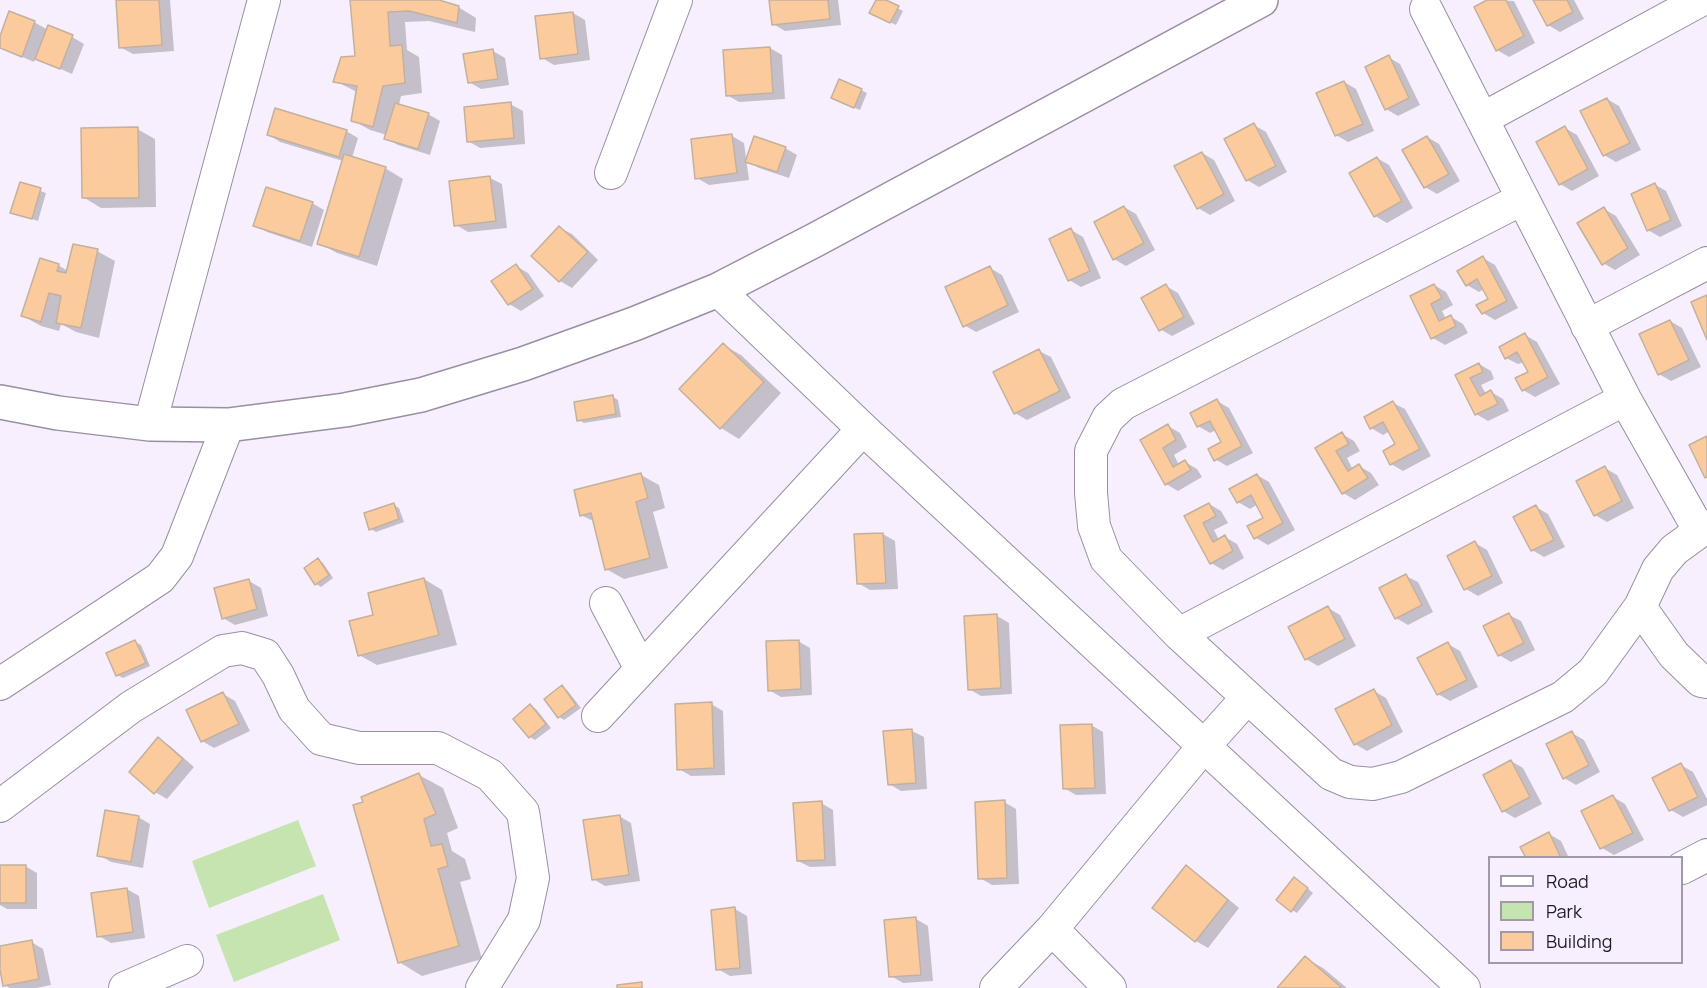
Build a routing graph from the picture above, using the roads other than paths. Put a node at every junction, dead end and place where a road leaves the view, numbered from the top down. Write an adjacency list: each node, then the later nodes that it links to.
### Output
1 (264, 0): 14 (street)
2 (676, 0): 7 (street)
3 (1262, 0): 10 (street)
4 (1701, 0): 6 (street)
5 (1426, 9): 6 (street)
6 (1482, 119): 8 (street)
7 (611, 173)
8 (1522, 199): 11 (street); 20 (street)
9 (1707, 263): 11 (street)
10 (718, 290): 15 (street); 16 (street)
11 (1587, 326): 12 (street)
12 (1625, 399): 17 (street); 20 (street)
13 (0, 402): 14 (street)
14 (150, 424): 15 (street)
15 (228, 425): 23 (street)
16 (863, 429): 21 (street); 26 (street)
17 (1703, 528): 19 (street)
18 (606, 603): 21 (street)
19 (1640, 607): 22 (street); 24 (street)
20 (1179, 634): 24 (street)
21 (641, 669): 25 (street)
22 (1707, 682)
23 (0, 684)
24 (1247, 698): 26 (street)
25 (598, 716)
26 (1204, 746): 30 (street); 36 (street)
27 (0, 806): 33 (street)
28 (1707, 855): 29 (street)
29 (1683, 867)
30 (1052, 929): 34 (street); 35 (street)
31 (187, 961): 32 (street)
32 (125, 988)
33 (482, 988)
34 (996, 988)
35 (1110, 988)
36 (1464, 988)

